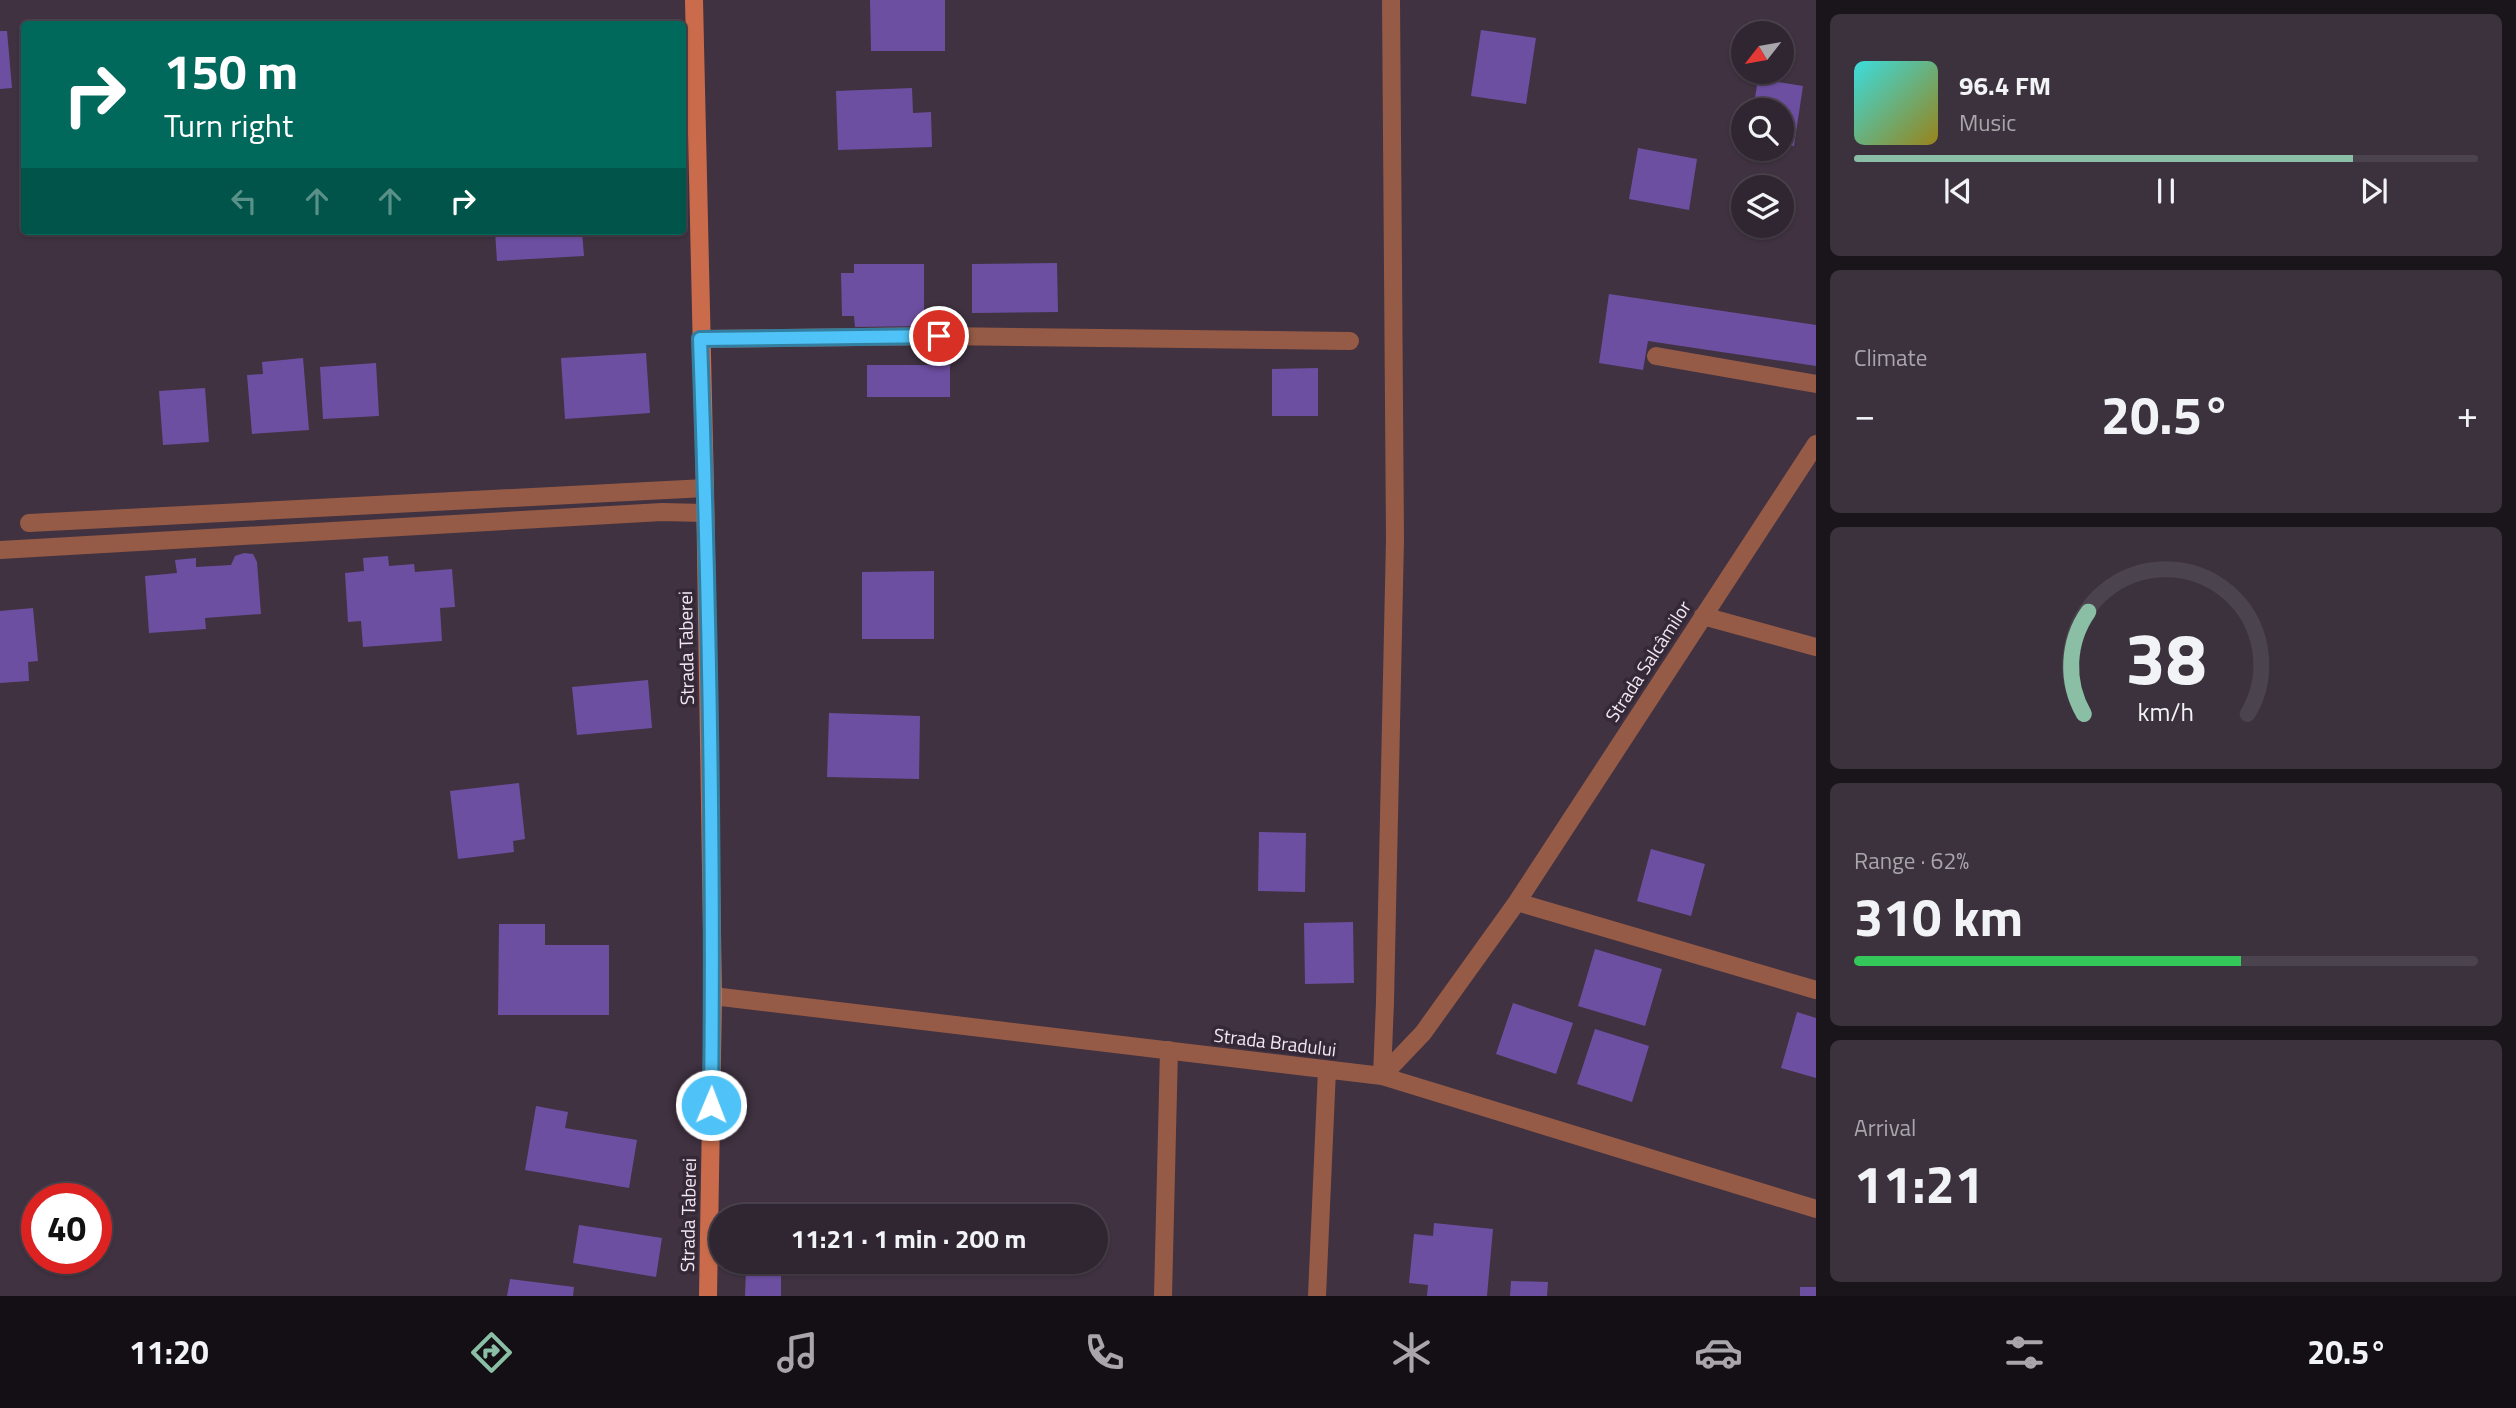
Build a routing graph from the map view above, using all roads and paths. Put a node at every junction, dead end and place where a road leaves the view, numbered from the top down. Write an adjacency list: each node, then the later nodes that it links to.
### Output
1 (694, 0): 3 (street, Strada Taberei)
2 (1391, 0): 20 (street)
3 (690, 157): 4 (street, Strada Taberei)
4 (700, 339): 5 (street); 9 (street, Strada Taberei)
5 (1350, 341)
6 (1656, 356): 7 (street)
7 (1816, 384)
8 (1816, 444): 13 (street, Strada Salcâmilor)
9 (705, 488): 10 (street, Strada Taberei); 11 (street)
10 (705, 513): 12 (street); 17 (street, Strada Taberei)
11 (29, 523)
12 (0, 550)
13 (1703, 616): 14 (street); 15 (street, Strada Salcâmilor)
14 (1816, 646)
15 (1517, 902): 16 (street); 20 (street, Strada Salcâmilor)
16 (1816, 990)
17 (713, 996): 18 (street, Strada Bradului); 22 (street, Strada Taberei)
18 (1169, 1051): 19 (street, Strada Bradului); 23 (street)
19 (1327, 1070): 20 (street, Strada Bradului); 24 (street)
20 (1382, 1076): 21 (street, Strada Bradului)
21 (1816, 1209)
22 (708, 1296)
23 (1164, 1296)
24 (1317, 1296)

